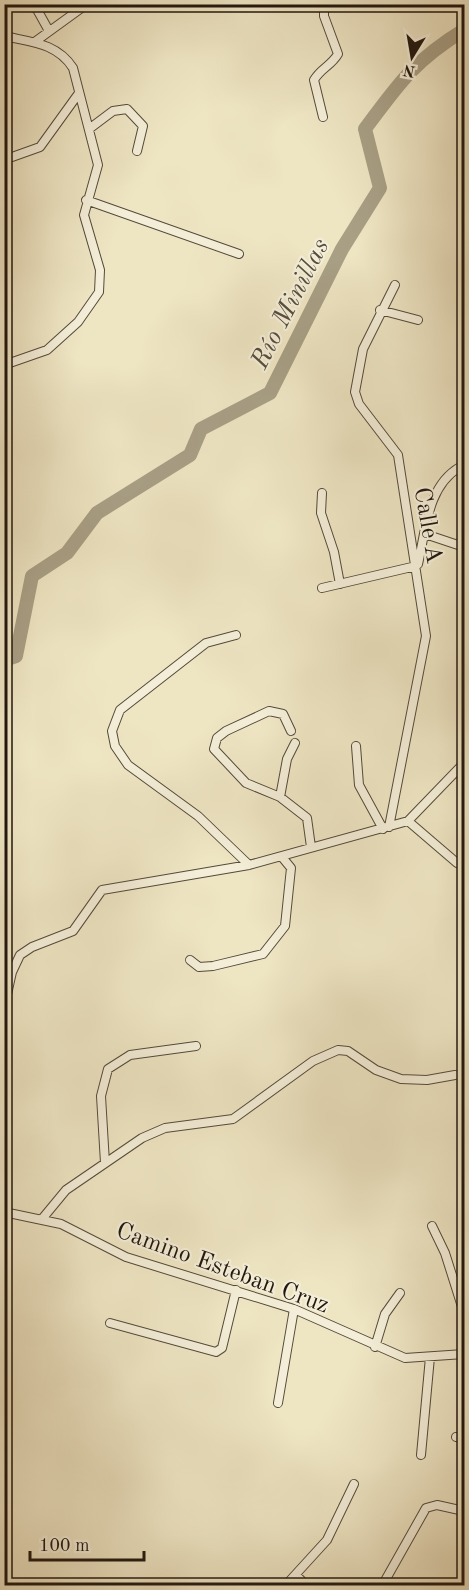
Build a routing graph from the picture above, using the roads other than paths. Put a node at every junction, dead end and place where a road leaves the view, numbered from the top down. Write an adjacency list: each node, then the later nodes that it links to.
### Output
1 (34, 4): 4 (street)
2 (87, 4): 4 (street)
3 (324, 4): 8 (street)
4 (49, 32): 6 (street)
5 (4, 36): 6 (street)
6 (36, 41): 7 (street)
7 (80, 93): 9 (street); 11 (street)
8 (323, 117)
9 (89, 129): 10 (street); 12 (street)
10 (137, 151)
11 (4, 156)
12 (86, 200): 13 (street); 17 (street)
13 (239, 254)
14 (395, 285): 15 (street, Calle A)
15 (380, 310): 16 (street); 22 (street, Calle A)
16 (418, 320)
17 (4, 366)
18 (465, 468): 20 (street)
19 (322, 493): 23 (street)
20 (425, 534): 21 (street); 22 (street)
21 (465, 547)
22 (417, 567): 23 (street); 32 (street, Calle A)
23 (340, 584): 24 (street)
24 (322, 588)
25 (236, 635): 36 (street)
26 (291, 731): 30 (street)
27 (295, 743): 30 (street)
28 (356, 746): 32 (street)
29 (465, 763): 31 (street)
30 (280, 798): 33 (street)
31 (408, 821): 32 (street); 35 (street)
32 (386, 828): 33 (street)
33 (311, 846): 34 (street)
34 (282, 857): 36 (street); 37 (street)
35 (465, 857)
36 (249, 865): 39 (street)
37 (190, 960)
38 (4, 963): 39 (street)
39 (12, 972): 40 (street)
40 (6, 999): 41 (street)
41 (4, 1008)
42 (196, 1046): 44 (street)
43 (455, 1075): 44 (street)
44 (105, 1163): 46 (street)
45 (4, 1212): 46 (street, Camino Esteban Cruz)
46 (42, 1219): 48 (street, Camino Esteban Cruz)
47 (432, 1226): 51 (street)
48 (236, 1290): 50 (street, Camino Esteban Cruz); 52 (street)
49 (400, 1293): 53 (street)
50 (294, 1309): 53 (street, Camino Esteban Cruz); 56 (street)
51 (465, 1312)
52 (110, 1323)
53 (375, 1347): 55 (street, Camino Esteban Cruz)
54 (465, 1354): 55 (street, Camino Esteban Cruz)
55 (430, 1357): 57 (street)
56 (278, 1403)
57 (421, 1455)
58 (354, 1484): 60 (street)
59 (465, 1511): 63 (street)
60 (296, 1575): 61 (street); 62 (street)
61 (285, 1586)
62 (307, 1586)
63 (382, 1586)

